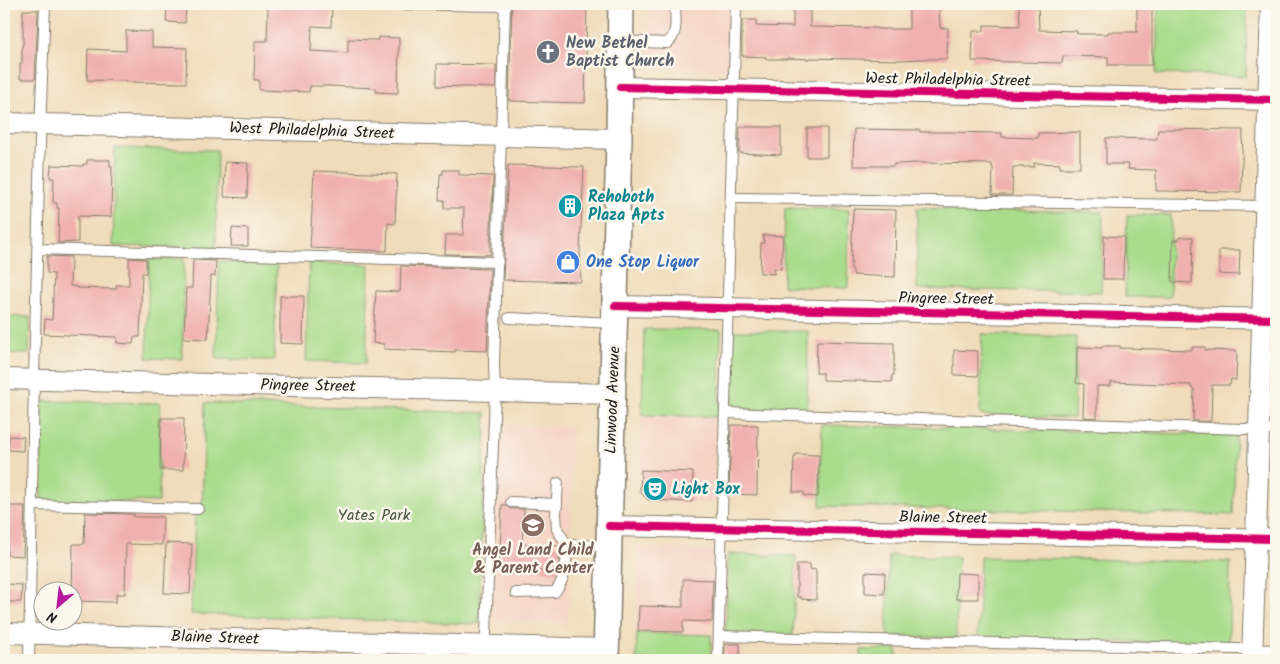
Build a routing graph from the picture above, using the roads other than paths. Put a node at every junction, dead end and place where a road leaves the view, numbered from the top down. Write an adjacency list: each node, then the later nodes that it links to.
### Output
1 (46, 4): 13 (lane)
2 (393, 4): 7 (lane)
3 (621, 4): 8 (street, Linwood Avenue)
4 (675, 4): 8 (lane)
5 (736, 4): 10 (lane)
6 (1271, 4): 11 (street)
7 (505, 5): 14 (lane)
8 (621, 42): 9 (street, Linwood Avenue)
9 (620, 87): 10 (street, West Philadelphia Street); 15 (street, Linwood Avenue)
10 (734, 89): 11 (street, West Philadelphia Street); 16 (lane)
11 (1273, 100): 17 (street)
12 (4, 123): 13 (street, West Philadelphia Street)
13 (41, 124): 14 (street, West Philadelphia Street); 18 (lane)
14 (501, 136): 15 (street, West Philadelphia Street); 19 (lane)
15 (620, 140): 21 (street, Linwood Avenue)
16 (731, 198): 17 (lane); 20 (lane)
17 (1266, 206): 23 (street)
18 (38, 249): 19 (lane); 25 (lane)
19 (498, 262): 26 (lane)
20 (728, 308): 21 (street, Pingree Street); 23 (street, Pingree Street); 28 (lane)
21 (615, 315): 22 (lane); 27 (street, Linwood Avenue)
22 (509, 318)
23 (1269, 318): 29 (street)
24 (4, 379): 25 (street, Pingree Street)
25 (34, 379): 26 (street, Pingree Street); 33 (lane)
26 (495, 391): 27 (street, Pingree Street); 45 (lane)
27 (613, 394): 36 (street, Linwood Avenue)
28 (725, 413): 29 (lane); 35 (lane)
29 (1268, 430): 37 (street)
30 (558, 483): 32 (lane)
31 (511, 502): 32 (lane)
32 (557, 504): 39 (lane)
33 (32, 505): 34 (lane); 42 (lane)
34 (198, 509)
35 (722, 528): 36 (street, Blaine Street); 37 (street, Blaine Street); 43 (lane)
36 (609, 536): 39 (lane); 46 (street, Linwood Avenue)
37 (1256, 538): 38 (street, Blaine Street); 47 (street)
38 (1276, 539)
39 (567, 545): 40 (lane)
40 (516, 593)
41 (4, 633): 42 (street, Blaine Street)
42 (30, 633): 45 (street, Blaine Street); 48 (lane)
43 (719, 636): 47 (lane); 49 (lane)
44 (1276, 650): 47 (lane)
45 (485, 653): 46 (street, Blaine Street)
46 (606, 655)
47 (1252, 655)
48 (29, 660)
49 (718, 660)

